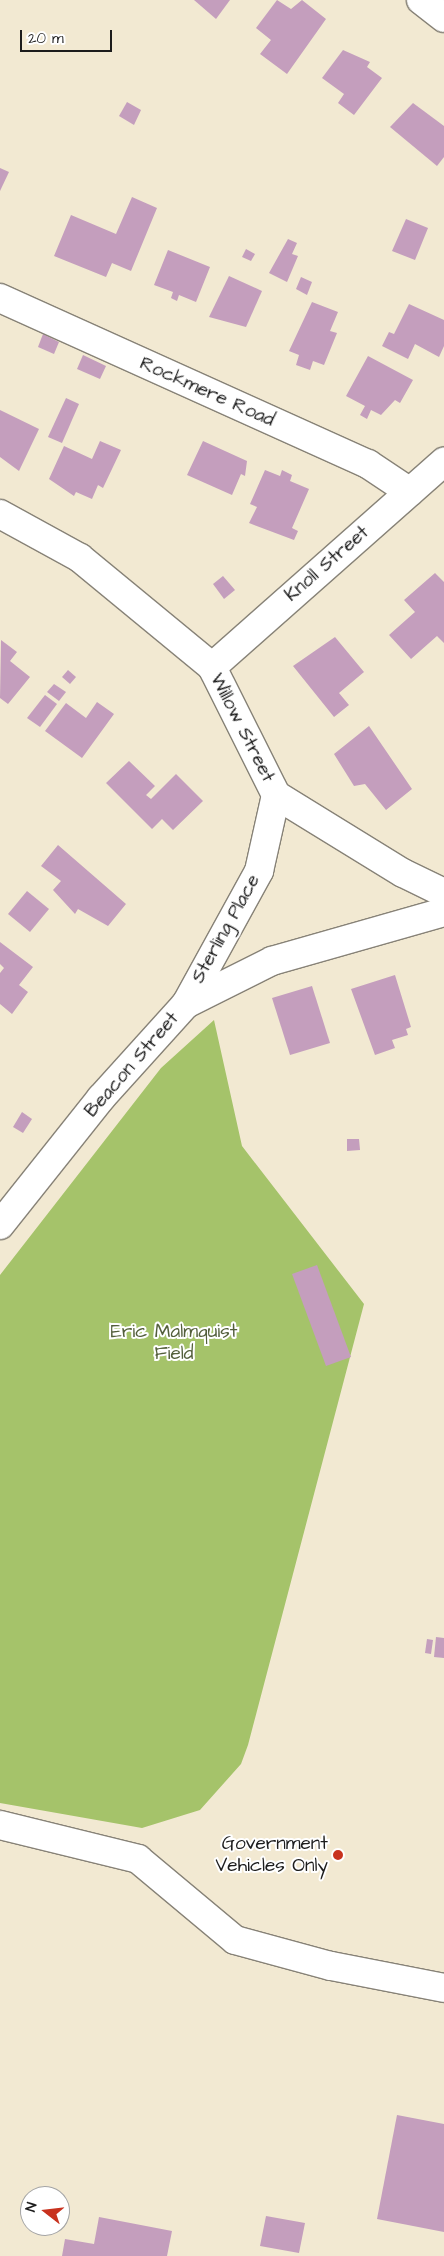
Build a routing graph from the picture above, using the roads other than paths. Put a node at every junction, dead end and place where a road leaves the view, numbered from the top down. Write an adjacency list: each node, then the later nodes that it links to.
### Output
1 (421, 0): 2 (street)
2 (444, 18)
3 (0, 298): 5 (street, Rockmere Road)
4 (444, 462): 5 (street, Knoll Street)
5 (410, 492): 7 (street, Knoll Street)
6 (0, 514): 7 (street, Willow Street)
7 (212, 667): 8 (street, Willow Street)
8 (276, 795): 9 (street, Willow Street); 11 (street, Sterling Place)
9 (444, 893)
10 (444, 912): 11 (street, Beacon Street)
11 (186, 1004): 12 (street, Beacon Street)
12 (0, 1225)
13 (0, 1825): 14 (street)
14 (444, 1988)

